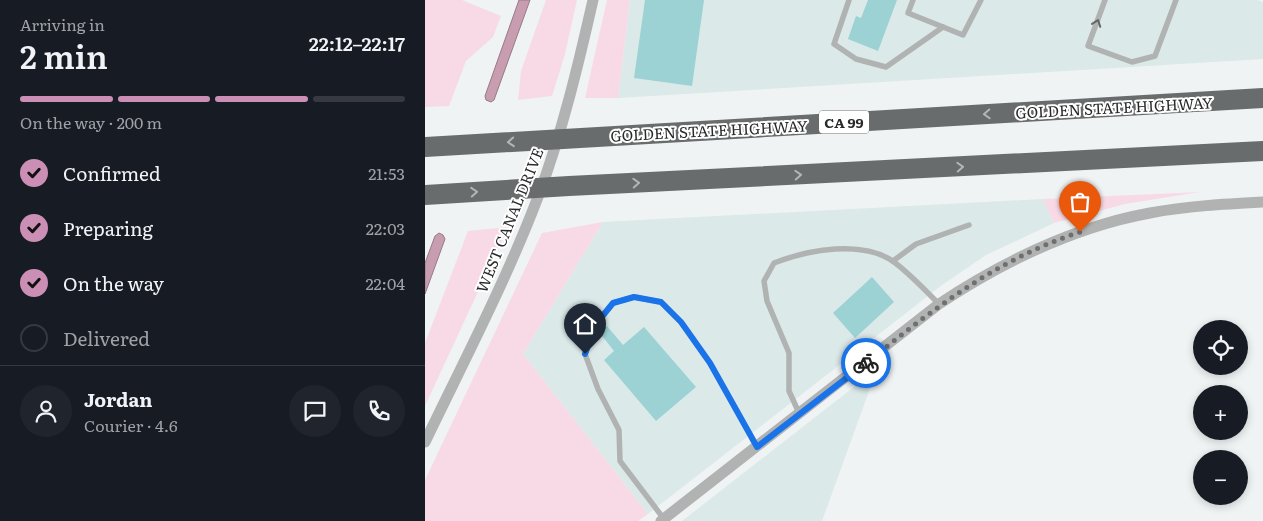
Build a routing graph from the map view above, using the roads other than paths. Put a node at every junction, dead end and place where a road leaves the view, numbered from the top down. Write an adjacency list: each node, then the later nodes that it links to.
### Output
1 (593, 0): 17 (street, WEST CANAL DRIVE)
2 (849, 0): 7 (lane)
3 (913, 0): 7 (lane)
4 (981, 0): 7 (lane)
5 (1105, 0): 6 (lane, one-way to 5)
6 (1176, 0)
7 (943, 27)
8 (1263, 98): 9 (highway, GOLDEN STATE HIGHWAY / CA 99, one-way to 9)
9 (425, 147)
10 (1263, 151): 11 (highway, one-way to 10)
11 (425, 195)
12 (1263, 202): 15 (street)
13 (969, 225): 14 (lane)
14 (893, 262): 15 (lane); 16 (lane)
15 (939, 304): 16 (street)
16 (800, 414): 18 (street)
17 (425, 442)
18 (757, 447): 19 (street); 19 (lane)
19 (663, 520)

